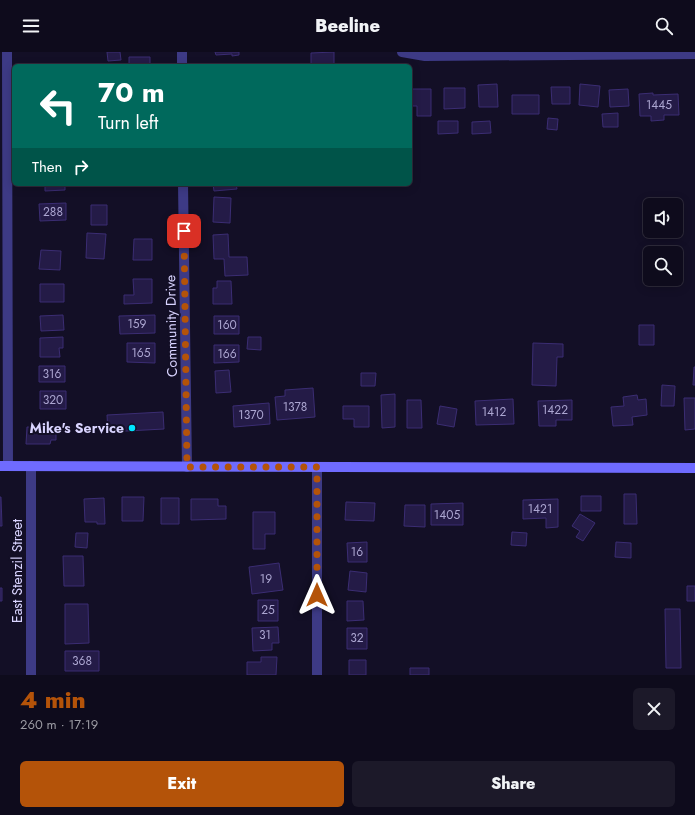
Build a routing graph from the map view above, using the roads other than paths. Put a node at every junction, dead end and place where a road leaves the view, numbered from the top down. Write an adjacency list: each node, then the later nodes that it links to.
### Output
1 (7, 52): 7 (street)
2 (182, 52): 5 (street)
3 (402, 52): 4 (street)
4 (695, 54)
5 (182, 64)
6 (183, 186): 9 (street, Community Drive)
7 (4, 466): 8 (street)
8 (31, 466): 9 (street); 12 (street, East Stenzil Street)
9 (187, 467): 10 (street)
10 (317, 467): 11 (street); 13 (street)
11 (695, 468)
12 (31, 675)
13 (317, 675)

